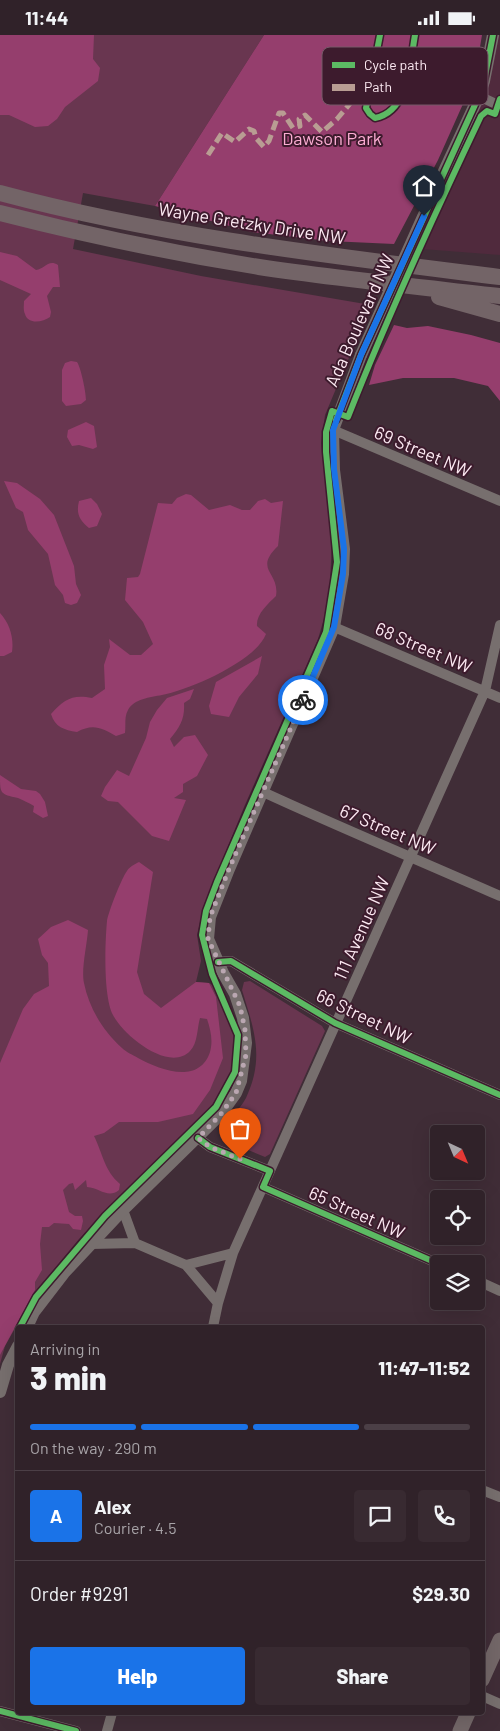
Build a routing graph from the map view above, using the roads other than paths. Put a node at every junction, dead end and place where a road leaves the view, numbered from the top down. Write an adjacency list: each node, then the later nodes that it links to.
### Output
1 (493, 35): 2 (street, Ada Boulevard NW)
2 (488, 61)
3 (488, 100): 5 (street)
4 (475, 105): 14 (street, Ada Boulevard NW, bridge)
5 (500, 106)
6 (0, 193): 9 (main road, Wayne Gretzky Drive NW)
7 (0, 213): 11 (main road)
8 (500, 265): 9 (main road)
9 (412, 266): 10 (main road, Wayne Gretzky Drive NW)
10 (500, 277)
11 (406, 286): 12 (main road); 13 (main road)
12 (500, 296)
13 (500, 314)
14 (333, 430): 15 (street, 69 Street NW); 17 (street, Ada Boulevard NW)
15 (500, 501)
16 (500, 625): 18 (street, 111 Avenue NW)
17 (334, 627): 18 (street, 68 Street NW); 20 (street, Ada Boulevard NW)
18 (485, 691): 19 (street, 68 Street NW); 21 (street, 111 Avenue NW)
19 (500, 698)
20 (263, 792): 21 (street, 67 Street NW); 23 (street, Ada Boulevard NW)
21 (411, 856): 22 (street, 67 Street NW); 24 (street, 111 Avenue NW)
22 (500, 896)
23 (218, 962): 24 (street, 66 Street NW); 26 (street, Ada Boulevard NW)
24 (336, 1023): 25 (street, 66 Street NW); 27 (street, 111 Avenue NW)
25 (500, 1095)
26 (198, 1138): 27 (street); 29 (street, Ada Boulevard NW)
27 (270, 1171): 28 (street, 111 Avenue NW)
28 (263, 1187): 32 (street, 111 Avenue NW); 33 (street, 65 Street NW)
29 (123, 1211): 30 (street); 31 (street, Ada Boulevard NW)
30 (135, 1243): 31 (street); 34 (street)
31 (91, 1244): 38 (street, Ada Boulevard NW)
32 (233, 1253): 34 (street); 37 (street, 111 Avenue NW)
33 (430, 1260)
34 (186, 1265): 37 (street)
35 (485, 1284): 36 (street)
36 (500, 1291)
37 (218, 1303): 39 (street, 111 Avenue NW)
38 (27, 1325)
39 (213, 1325)
40 (15, 1352): 41 (street)
41 (0, 1392)
42 (485, 1490): 43 (street)
43 (500, 1497)
44 (500, 1640): 45 (main road)
45 (485, 1673)
46 (485, 1697): 47 (street)
47 (500, 1704)
48 (0, 1711): 49 (street)
49 (15, 1715)
50 (15, 1715): 53 (street)
51 (111, 1715): 54 (street)
52 (467, 1715): 55 (main road)
53 (76, 1731)
54 (107, 1731)
55 (460, 1731)

